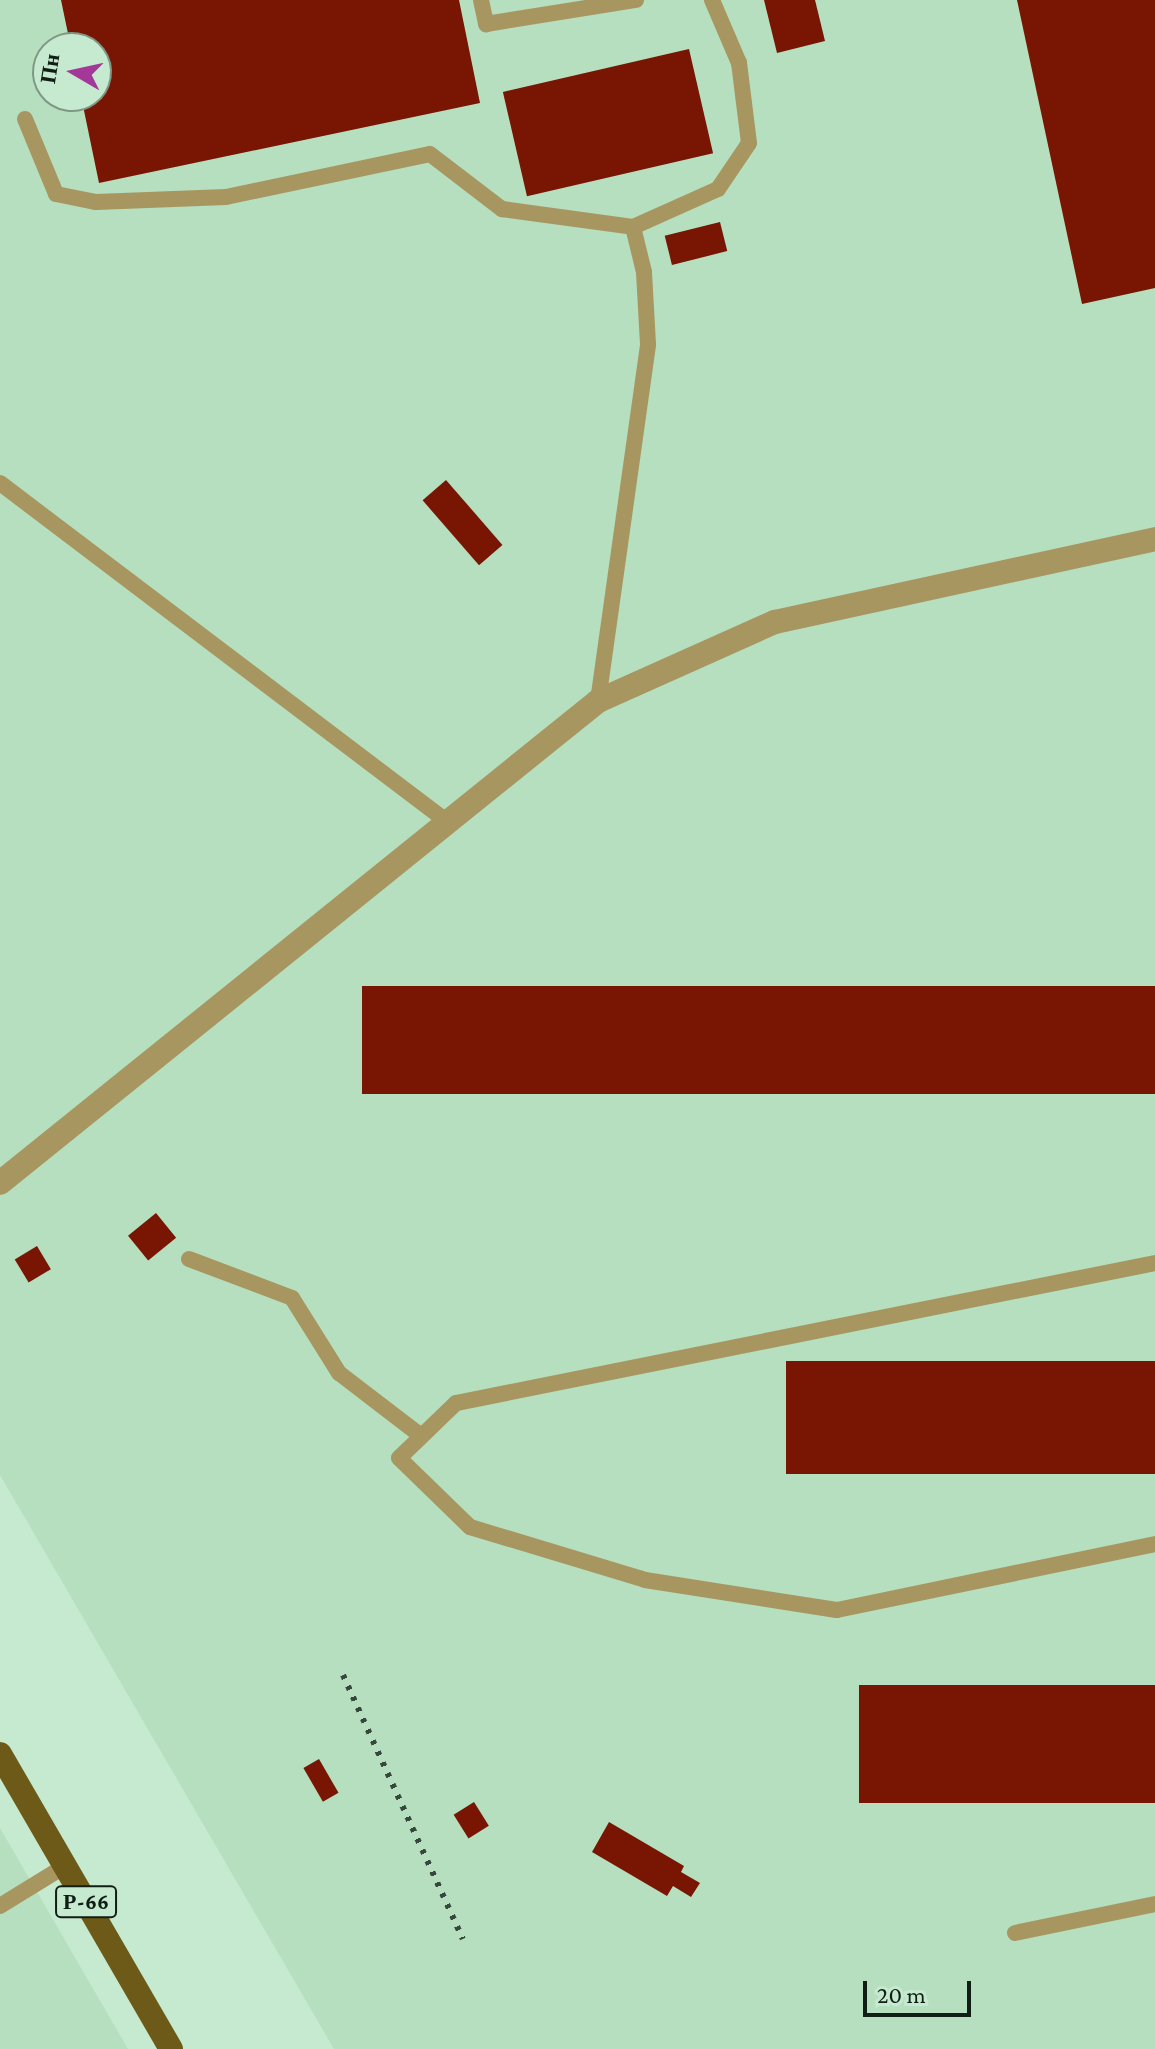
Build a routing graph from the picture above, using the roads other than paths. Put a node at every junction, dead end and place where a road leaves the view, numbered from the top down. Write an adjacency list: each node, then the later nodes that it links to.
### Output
1 (481, 0): 2 (lane)
2 (636, 0)
3 (712, 0): 5 (lane)
4 (25, 119): 5 (lane)
5 (633, 227): 8 (lane)
6 (0, 483): 9 (lane)
7 (1155, 539): 8 (street)
8 (598, 701): 9 (street)
9 (445, 820): 10 (street)
10 (0, 1183)
11 (189, 1259): 13 (lane)
12 (1155, 1263): 13 (lane)
13 (421, 1436): 14 (lane)
14 (1155, 1544)
15 (0, 1754): 16 (main road, Р-66)
16 (65, 1866): 18 (lane); 20 (main road, Р-66)
17 (1155, 1904): 19 (lane)
18 (0, 1906)
19 (1015, 1933)
20 (171, 2049)

